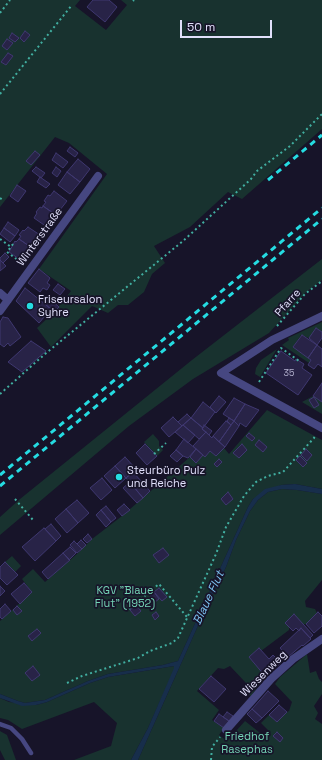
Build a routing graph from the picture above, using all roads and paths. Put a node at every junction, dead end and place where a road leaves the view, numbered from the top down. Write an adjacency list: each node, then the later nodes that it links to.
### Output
1 (10, 0): 3 (path)
2 (72, 5): 4 (path)
3 (0, 13)
4 (0, 94)
5 (322, 114): 21 (path)
6 (98, 176): 12 (street, Winterstraße)
7 (0, 198): 8 (path)
8 (3, 200)
9 (0, 238): 11 (path)
10 (13, 244): 11 (path)
11 (11, 247): 12 (path)
12 (31, 269): 15 (street, Winterstraße)
13 (322, 281): 18 (path, Pfarre)
14 (0, 293): 15 (street)
15 (8, 300): 16 (street, Winterstraße)
16 (0, 311)
17 (322, 316): 18 (street)
18 (272, 340): 22 (street)
19 (299, 361): 20 (path)
20 (261, 377)
21 (0, 394)
22 (320, 427): 28 (path)
23 (166, 443): 24 (path)
24 (154, 454)
25 (15, 500): 26 (path)
26 (33, 520)
27 (129, 609): 28 (path)
28 (187, 617): 30 (path)
29 (322, 639): 32 (street, Wiesenweg)
30 (67, 683)
31 (0, 724): 33 (lane)
32 (226, 730): 34 (path)
33 (31, 753)
34 (210, 760)

